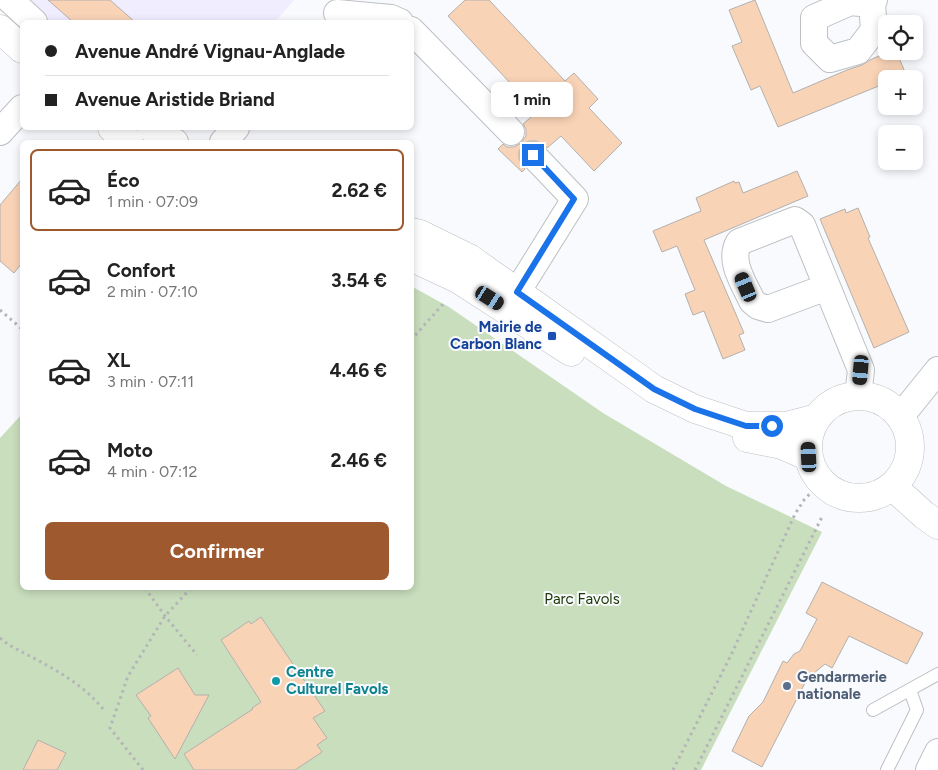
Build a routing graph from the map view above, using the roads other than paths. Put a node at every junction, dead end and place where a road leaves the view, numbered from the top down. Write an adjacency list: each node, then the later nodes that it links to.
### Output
1 (10, 0): 3 (street)
2 (333, 12): 4 (street)
3 (32, 20)
4 (396, 20)
5 (0, 29): 7 (street)
6 (414, 33): 13 (street)
7 (20, 47)
8 (20, 110): 12 (street)
9 (114, 130): 14 (street)
10 (153, 130): 15 (street)
11 (234, 130): 16 (street)
12 (0, 132)
13 (511, 132)
14 (127, 140)
15 (170, 140)
16 (225, 140)
17 (533, 155): 21 (street)
18 (414, 233): 21 (street)
19 (414, 258): 26 (street)
20 (827, 287): 23 (street)
21 (517, 292): 25 (street)
22 (938, 370): 24 (street)
23 (858, 396): 24 (street); 25 (street)
24 (900, 416): 27 (street)
25 (817, 418): 26 (street)
26 (809, 457): 27 (street)
27 (892, 486): 28 (street)
28 (938, 524)
29 (938, 674): 30 (lane)
30 (910, 690): 31 (lane); 33 (lane)
31 (873, 710)
32 (938, 752): 34 (street)
33 (887, 770)
34 (929, 770)

